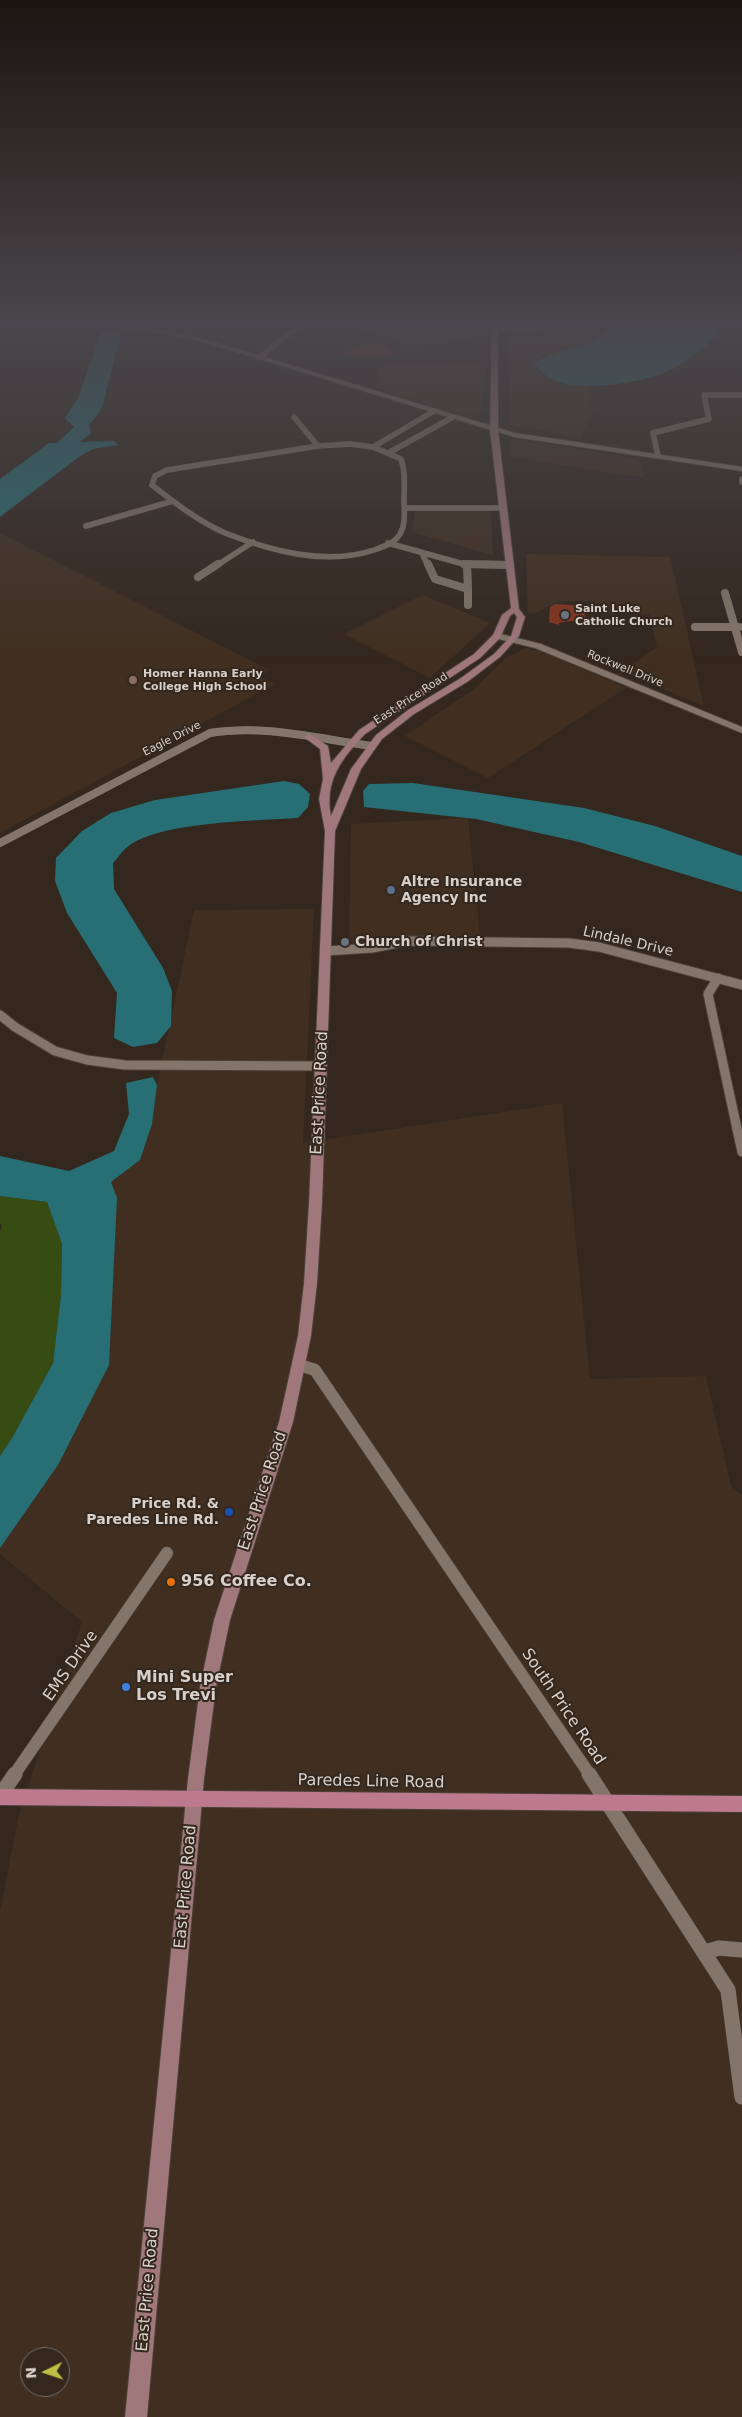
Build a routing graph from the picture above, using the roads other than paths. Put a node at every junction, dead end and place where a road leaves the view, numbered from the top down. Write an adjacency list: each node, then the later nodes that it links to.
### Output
1 (308, 434): 7 (street)
2 (396, 434): 8 (street)
3 (423, 434): 9 (street)
4 (494, 434): 14 (main road, East Price Road)
5 (509, 434): 10 (street)
6 (653, 434): 10 (street)
7 (318, 446): 8 (street); 12 (street)
8 (373, 447): 9 (street)
9 (390, 452): 13 (street)
10 (658, 456): 11 (street)
11 (742, 469)
12 (173, 501): 15 (street); 16 (street)
13 (404, 508): 14 (street); 17 (street)
14 (503, 508): 20 (main road, East Price Road)
15 (86, 526)
16 (253, 542): 17 (street); 21 (street)
17 (388, 544): 18 (street)
18 (422, 554): 19 (street); 22 (street)
19 (467, 565): 20 (street); 22 (street)
20 (510, 565): 25 (main road, East Price Road)
21 (198, 576)
22 (468, 589): 24 (street)
23 (725, 592): 27 (street)
24 (468, 606)
25 (515, 609): 28 (main road, East Price Road); 29 (main road, East Price Road)
26 (695, 627): 27 (street)
27 (738, 627): 30 (street)
28 (496, 636): 29 (street, Rockwell Drive); 33 (main road, East Price Road)
29 (512, 641): 31 (street, Rockwell Drive); 34 (main road, East Price Road)
30 (742, 652)
31 (742, 730)
32 (309, 737): 33 (street, Eagle Drive); 35 (main road); 37 (street, Eagle Drive)
33 (350, 744): 34 (street, Eagle Drive); 35 (main road, East Price Road)
34 (372, 746): 36 (main road, East Price Road)
35 (328, 781): 36 (main road, East Price Road)
36 (330, 831): 38 (main road, East Price Road)
37 (0, 843)
38 (326, 951): 39 (street, Lindale Drive); 42 (main road, East Price Road)
39 (718, 978): 40 (street, Lindale Drive); 43 (street)
40 (742, 985)
41 (0, 1015): 42 (street)
42 (322, 1066): 45 (main road, East Price Road)
43 (739, 1117): 44 (street)
44 (742, 1152)
45 (300, 1365): 48 (main road, East Price Road); 49 (street, South Price Road)
46 (167, 1554): 47 (street, EMS Drive)
47 (0, 1796): 48 (main road, Paredes Line Road)
48 (194, 1799): 49 (main road, Paredes Line Road); 54 (main road, East Price Road)
49 (608, 1803): 50 (main road, Paredes Line Road); 52 (street, South Price Road)
50 (742, 1804)
51 (742, 1950): 52 (street)
52 (705, 1952): 53 (street, South Price Road)
53 (742, 2097)
54 (136, 2417)

